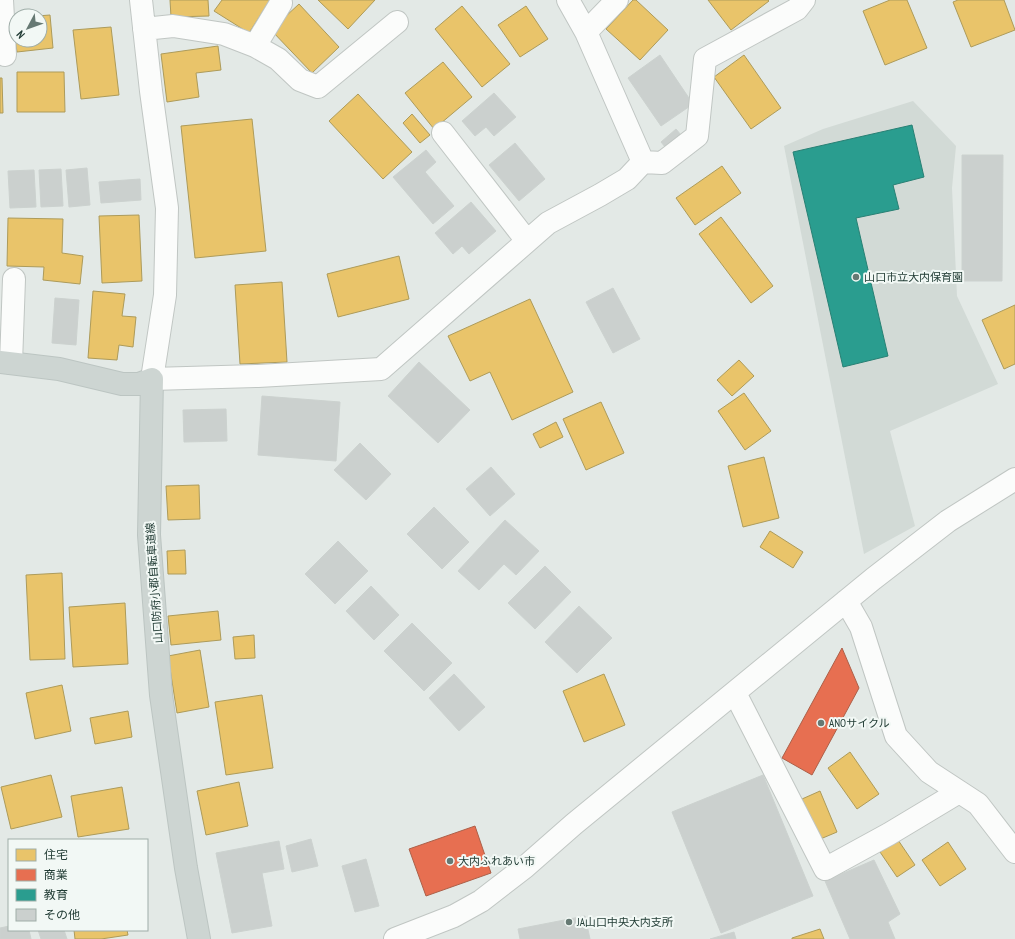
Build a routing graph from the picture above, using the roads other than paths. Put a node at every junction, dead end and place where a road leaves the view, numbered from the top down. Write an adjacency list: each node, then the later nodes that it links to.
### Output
1 (2, 0): 11 (street)
2 (140, 0): 8 (street)
3 (568, 0): 9 (street)
4 (617, 0): 9 (street)
5 (804, 0): 13 (street)
6 (281, 3): 10 (street)
7 (397, 22): 10 (street)
8 (144, 28): 10 (street); 17 (street)
9 (586, 32): 13 (street)
10 (255, 46)
11 (5, 55)
12 (442, 133): 14 (street)
13 (643, 162): 14 (street)
14 (527, 241): 17 (street)
15 (14, 279): 16 (street)
16 (6, 363): 17 (main road)
17 (152, 379): 23 (main road, 山口防府小郡自転車道線)
18 (1015, 479): 19 (street)
19 (846, 601): 20 (street); 21 (street)
20 (735, 693): 21 (street); 24 (street)
21 (959, 792): 22 (street)
22 (1015, 852)
23 (199, 939)
24 (395, 939)

